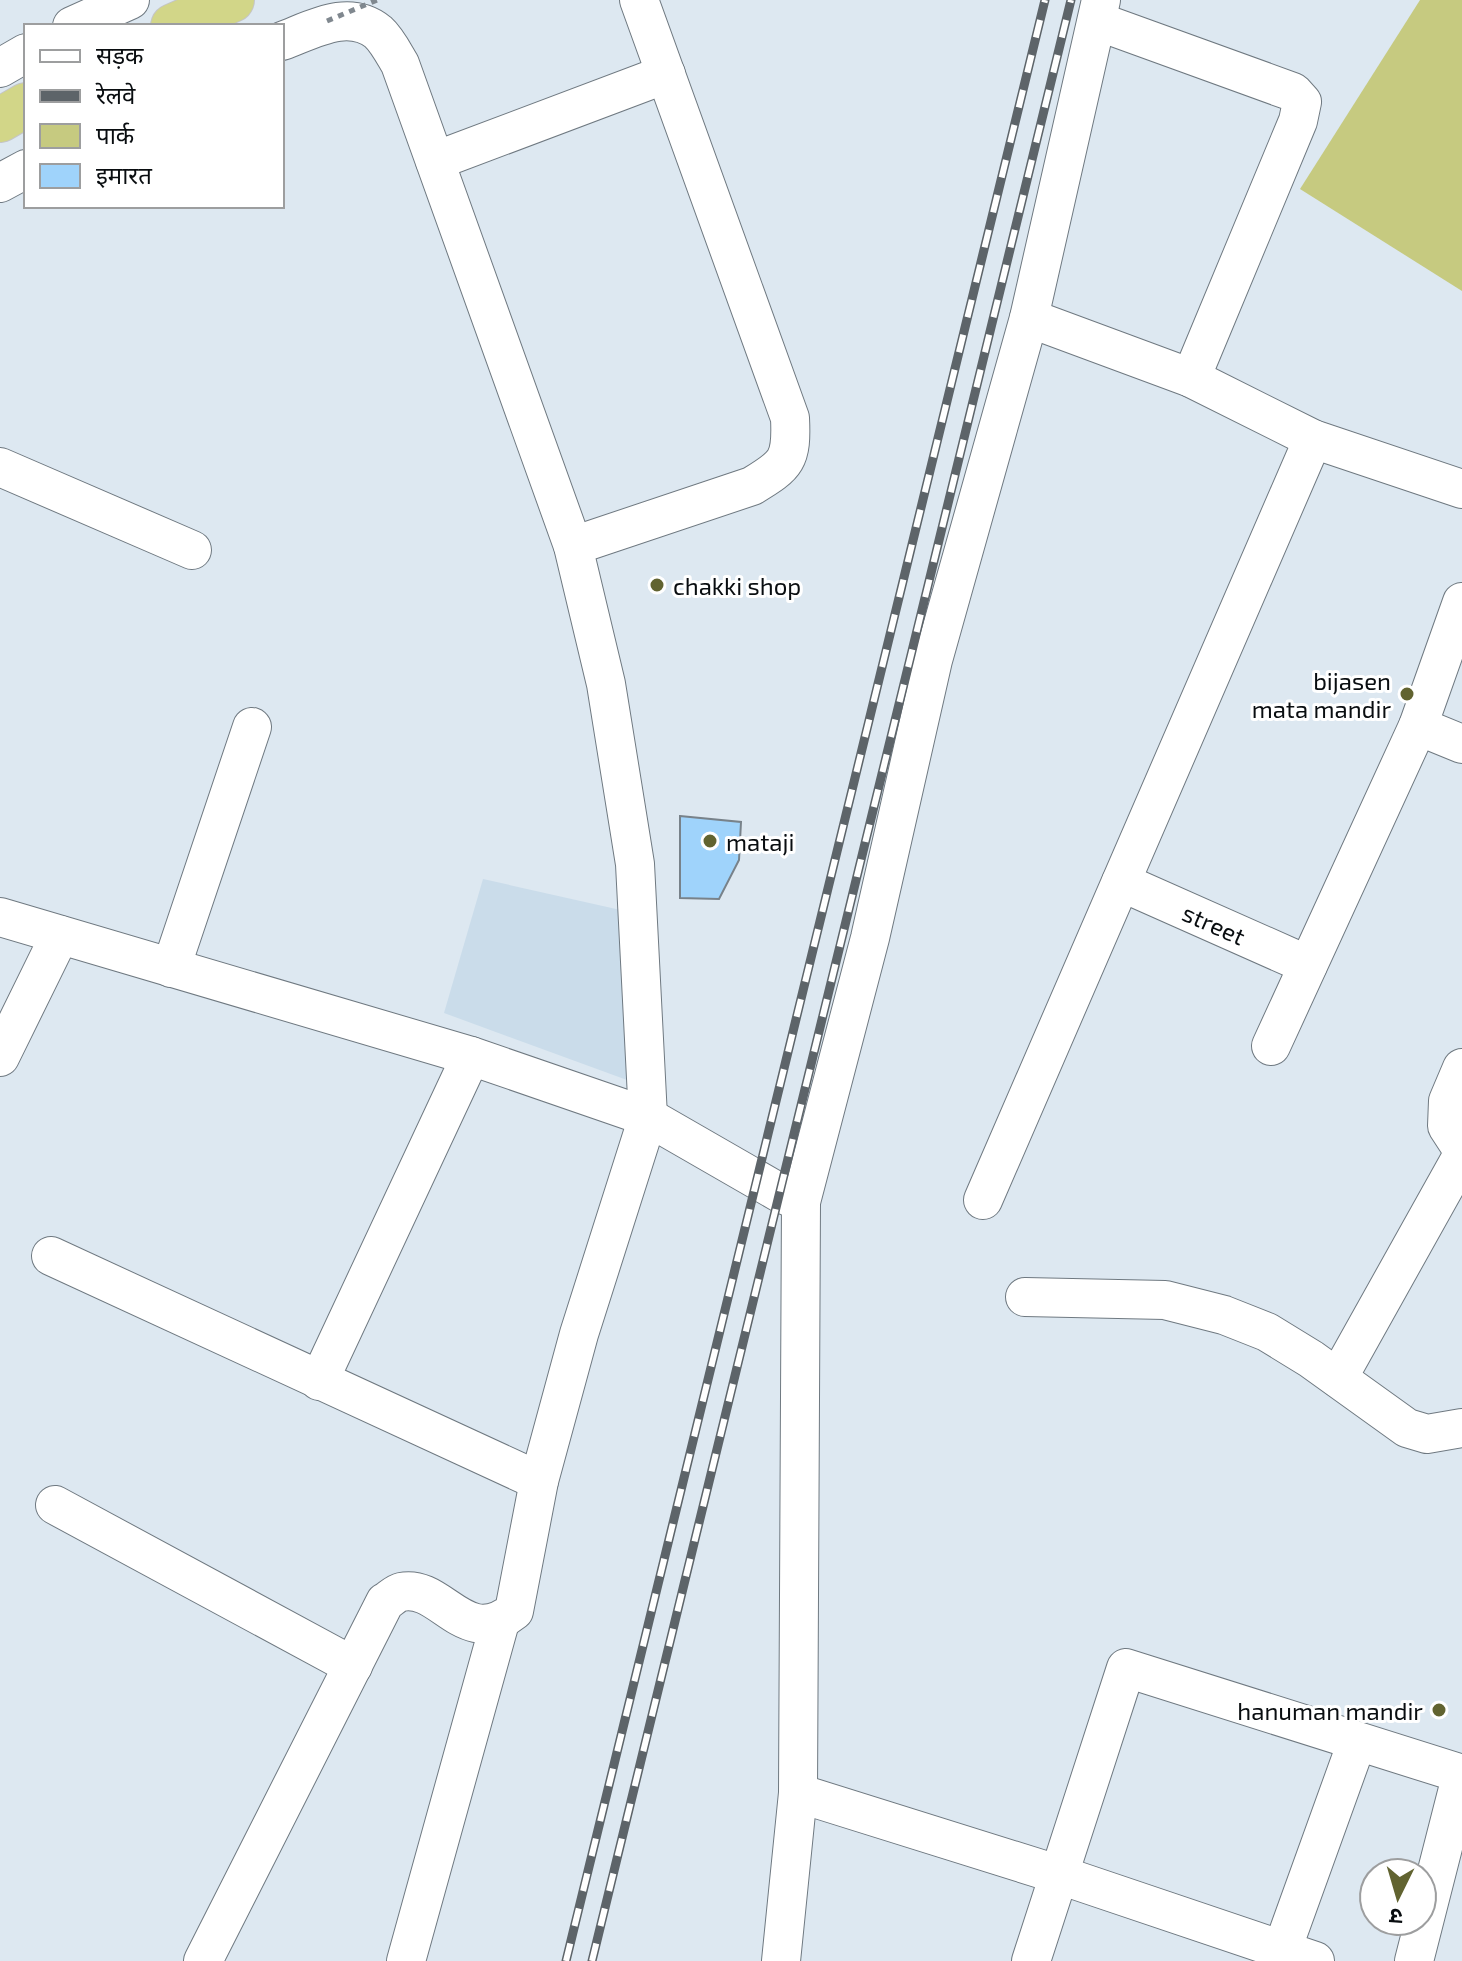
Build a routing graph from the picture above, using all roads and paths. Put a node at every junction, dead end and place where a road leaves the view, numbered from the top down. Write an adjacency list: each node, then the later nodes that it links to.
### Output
1 (130, 0): 6 (street)
2 (232, 0): 7 (highway)
3 (639, 0): 11 (street)
4 (1099, 10): 17 (street); 18 (street)
5 (353, 11): 8 (street); 14 (street)
6 (76, 24)
7 (178, 24)
8 (284, 40)
9 (24, 54): 10 (street)
10 (0, 68)
11 (666, 74): 14 (street); 22 (street)
12 (24, 106): 13 (highway)
13 (0, 120)
14 (435, 161): 22 (street)
15 (24, 170): 16 (street)
16 (0, 183)
17 (1029, 318): 18 (street); 41 (street)
18 (1191, 378): 19 (street)
19 (1313, 439): 21 (street); 28 (street)
20 (0, 467): 23 (street)
21 (1462, 489)
22 (573, 546): 37 (street)
23 (192, 550)
24 (1462, 602): 25 (street)
25 (1438, 724): 27 (street); 31 (street)
26 (252, 727): 32 (street)
27 (1462, 744)
28 (1121, 882): 31 (street, street); 40 (street)
29 (0, 917): 30 (street)
30 (60, 935): 32 (street); 35 (street)
31 (1308, 965): 33 (street)
32 (171, 968): 34 (street)
33 (1271, 1046)
34 (471, 1056): 37 (street); 45 (street)
35 (0, 1057)
36 (1462, 1068): 38 (street)
37 (648, 1117): 41 (street); 47 (street)
38 (1462, 1149)
39 (1462, 1156): 44 (street)
40 (983, 1200)
41 (801, 1202): 53 (street)
42 (51, 1256): 45 (street)
43 (1025, 1297): 44 (street)
44 (1338, 1378): 46 (street)
45 (319, 1381): 47 (street)
46 (1462, 1428)
47 (539, 1481): 49 (street)
48 (55, 1505): 50 (street)
49 (500, 1622): 50 (street); 57 (street)
50 (353, 1666): 56 (street)
51 (1357, 1742): 52 (street); 54 (street); 55 (street)
52 (1462, 1773): 60 (street)
53 (798, 1793): 54 (street); 58 (street)
54 (1060, 1875): 55 (street); 59 (street)
55 (1292, 1957)
56 (203, 1961)
57 (406, 1961)
58 (781, 1961)
59 (1031, 1961)
60 (1414, 1961)

